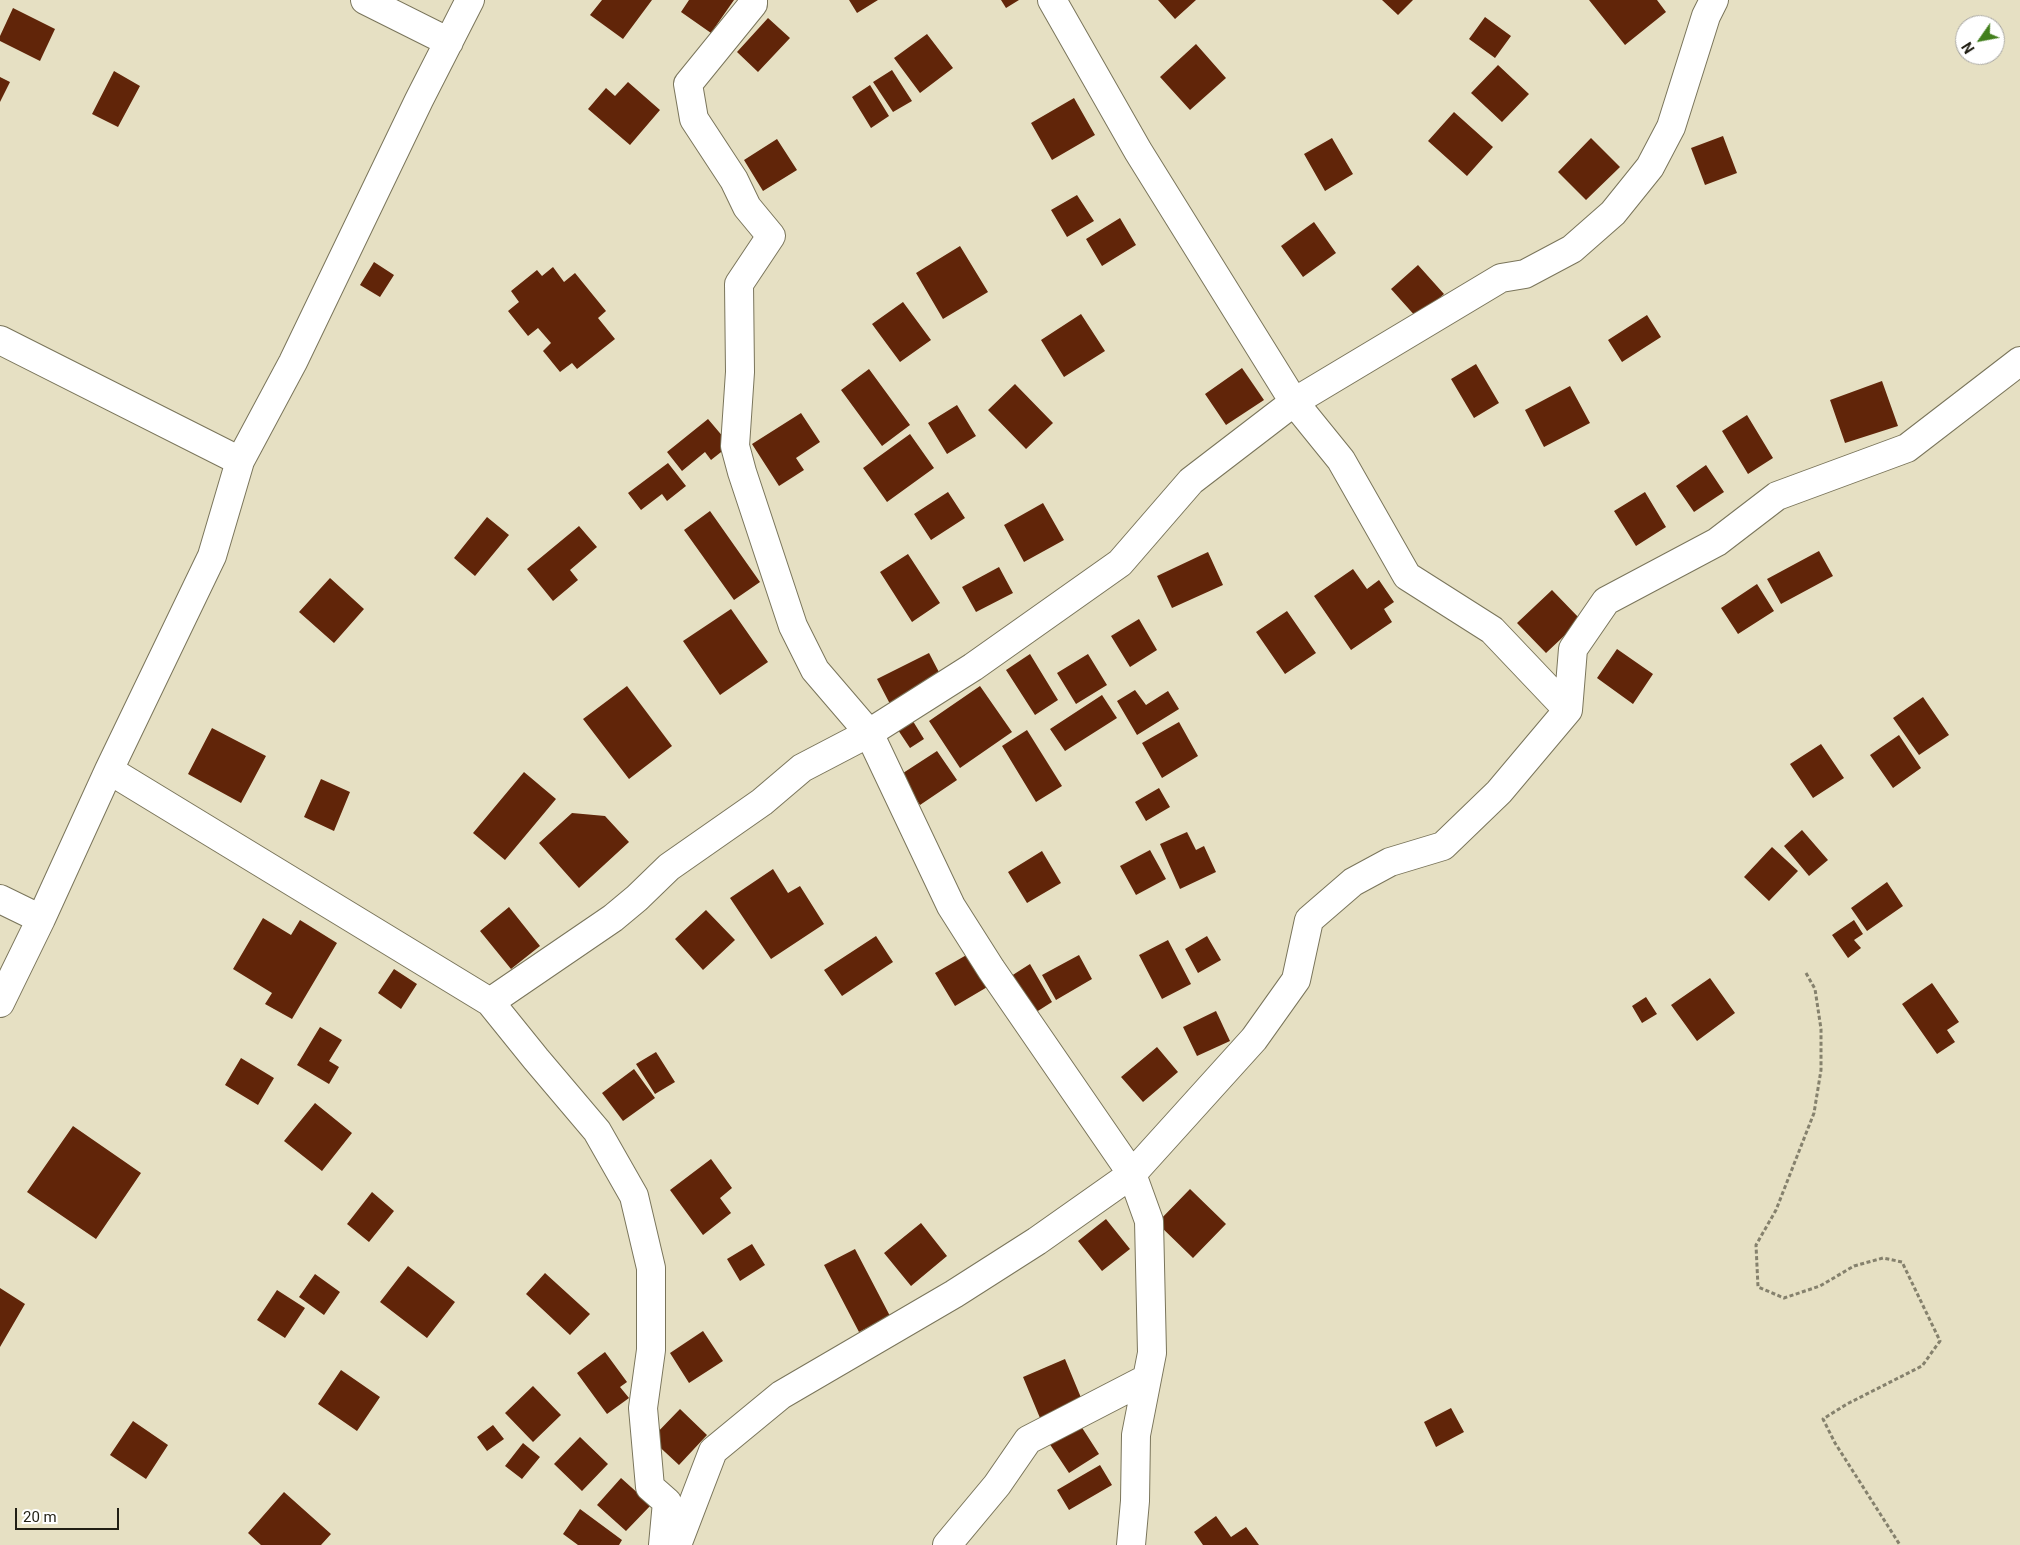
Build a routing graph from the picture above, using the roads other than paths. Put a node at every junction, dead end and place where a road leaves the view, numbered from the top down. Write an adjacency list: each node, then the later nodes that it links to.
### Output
1 (365, 0): 6 (street)
2 (470, 0): 6 (street)
3 (753, 0): 12 (street)
4 (1052, 0): 9 (street)
5 (1714, 0): 9 (street)
6 (448, 42): 10 (street)
7 (0, 340): 10 (street)
8 (2020, 361): 11 (street)
9 (1294, 402): 11 (street); 12 (street)
10 (240, 461): 13 (street)
11 (1568, 710): 18 (street)
12 (869, 734): 16 (street); 18 (street)
13 (109, 770): 15 (street); 16 (street)
14 (0, 899): 15 (street)
15 (41, 919): 17 (street)
16 (490, 1002): 20 (street)
17 (0, 1003)
18 (1132, 1174): 19 (street); 21 (street)
19 (1146, 1379): 22 (street); 23 (street)
20 (663, 1545)
21 (677, 1545)
22 (947, 1545)
23 (1131, 1545)

